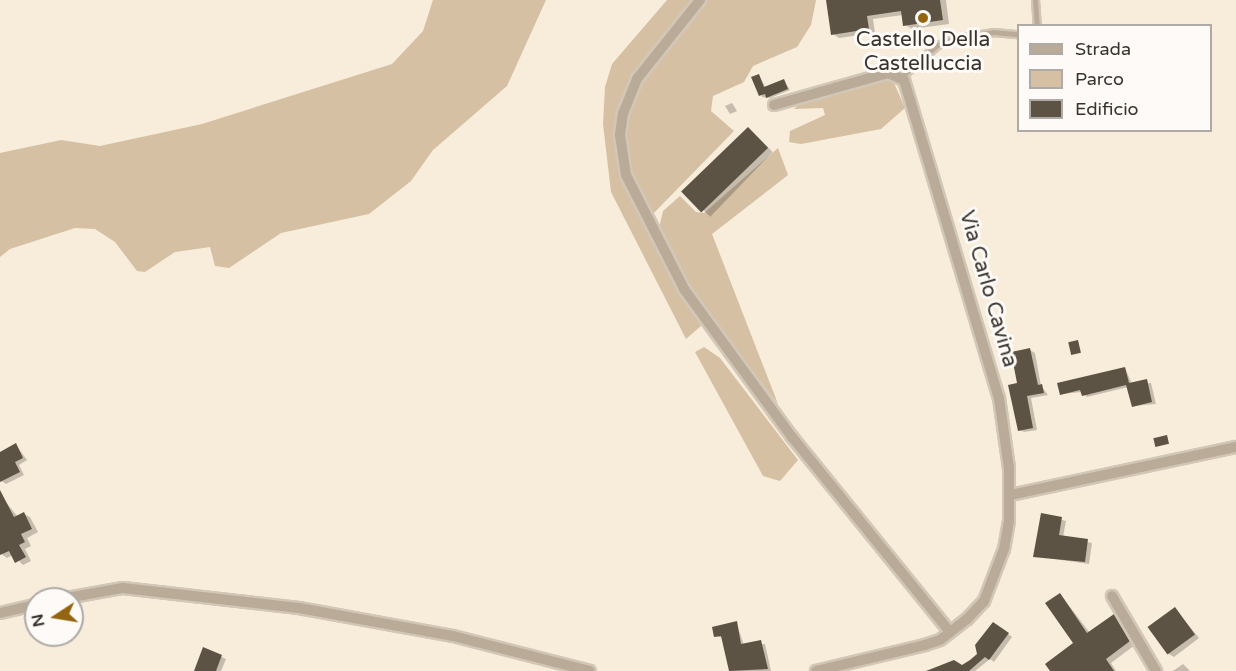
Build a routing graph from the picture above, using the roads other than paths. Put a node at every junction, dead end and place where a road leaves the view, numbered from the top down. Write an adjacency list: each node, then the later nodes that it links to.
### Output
1 (700, 0): 13 (street)
2 (1035, 0): 3 (lane)
3 (1037, 24)
4 (1017, 34): 5 (lane)
5 (902, 77): 6 (street); 8 (street, Via Carlo Cavina)
6 (774, 105)
7 (1236, 447): 8 (street)
8 (1010, 495): 13 (street, Via Carlo Cavina)
9 (84, 595): 14 (street)
10 (1112, 596): 16 (street)
11 (24, 608): 12 (street)
12 (0, 613)
13 (950, 632): 15 (street, Via Carlo Cavina)
14 (590, 671)
15 (816, 671)
16 (1156, 671)

